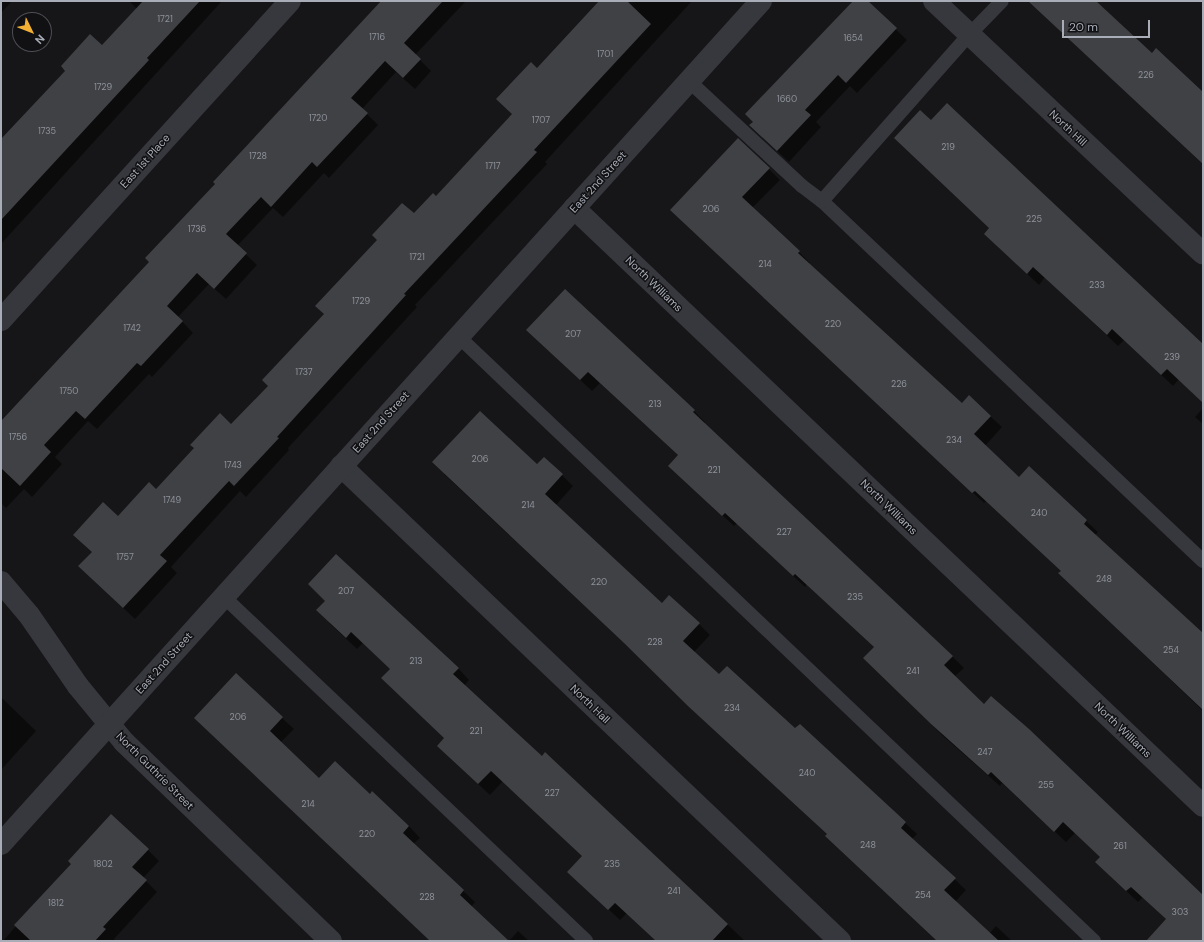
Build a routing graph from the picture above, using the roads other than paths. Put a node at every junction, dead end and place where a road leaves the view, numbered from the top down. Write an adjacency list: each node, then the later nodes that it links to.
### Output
1 (290, 1): 10 (street, East 1st Place)
2 (761, 1): 6 (street, East 2nd Street)
3 (934, 1): 5 (street, North Hill)
4 (1002, 1): 5 (lane)
5 (969, 35): 7 (lane); 9 (street, North Hill)
6 (689, 81): 7 (lane); 8 (street, East 2nd Street)
7 (822, 201): 13 (lane)
8 (574, 208): 11 (street, East 2nd Street); 17 (street, North Williams)
9 (1203, 254)
10 (1, 320)
11 (458, 336): 12 (street, East 2nd Street); 22 (lane)
12 (341, 466): 15 (street, East 2nd Street); 21 (street, North Hall)
13 (1203, 561)
14 (1, 582): 16 (street, North Guthrie Street)
15 (224, 597): 16 (street, East 2nd Street); 20 (lane)
16 (109, 724): 18 (street, East 2nd Street); 19 (street, North Guthrie Street)
17 (1203, 806)
18 (1, 844)
19 (331, 941)
20 (586, 941)
21 (840, 941)
22 (1094, 941)

